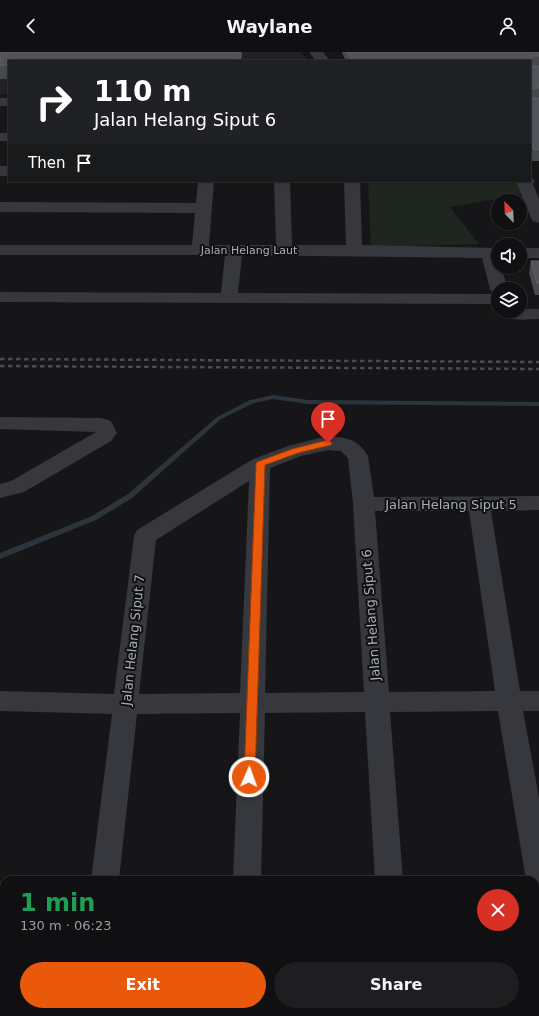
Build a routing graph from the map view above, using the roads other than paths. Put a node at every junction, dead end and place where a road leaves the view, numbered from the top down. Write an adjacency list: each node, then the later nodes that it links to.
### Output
1 (316, 52): 2 (street)
2 (322, 60)
3 (206, 182): 8 (street)
4 (282, 182): 13 (street)
5 (352, 182): 14 (street)
6 (527, 182): 9 (street)
7 (0, 207): 8 (street)
8 (204, 208): 11 (street)
9 (539, 218)
10 (0, 250): 11 (street, Jalan Helang Laut)
11 (200, 250): 12 (street, Jalan Helang Laut)
12 (234, 250): 13 (street, Jalan Helang Laut); 19 (street)
13 (284, 250): 14 (street, Jalan Helang Laut)
14 (354, 250): 15 (street, Jalan Helang Laut)
15 (491, 253)
16 (527, 253): 17 (street)
17 (539, 253)
18 (0, 297): 19 (street)
19 (229, 299): 20 (street)
20 (491, 299)
21 (527, 314): 22 (street)
22 (539, 314)
23 (0, 423): 25 (street)
24 (260, 464): 27 (street, Jalan Helang Siput 6); 33 (street, Jalan Helang Siput 7); 34 (street)
25 (0, 492)
26 (539, 503): 28 (street, Jalan Helang Siput 5)
27 (364, 504): 28 (street, Jalan Helang Siput 5); 29 (street, Jalan Helang Siput 6)
28 (479, 504): 30 (street)
29 (376, 701): 30 (street); 34 (street); 38 (street, Jalan Helang Siput 6)
30 (509, 701): 31 (street); 35 (street)
31 (539, 701)
32 (1, 704): 33 (street)
33 (126, 704): 34 (street); 36 (street, Jalan Helang Siput 7)
34 (251, 704): 37 (street)
35 (539, 874)
36 (105, 876)
37 (247, 876)
38 (389, 876)

